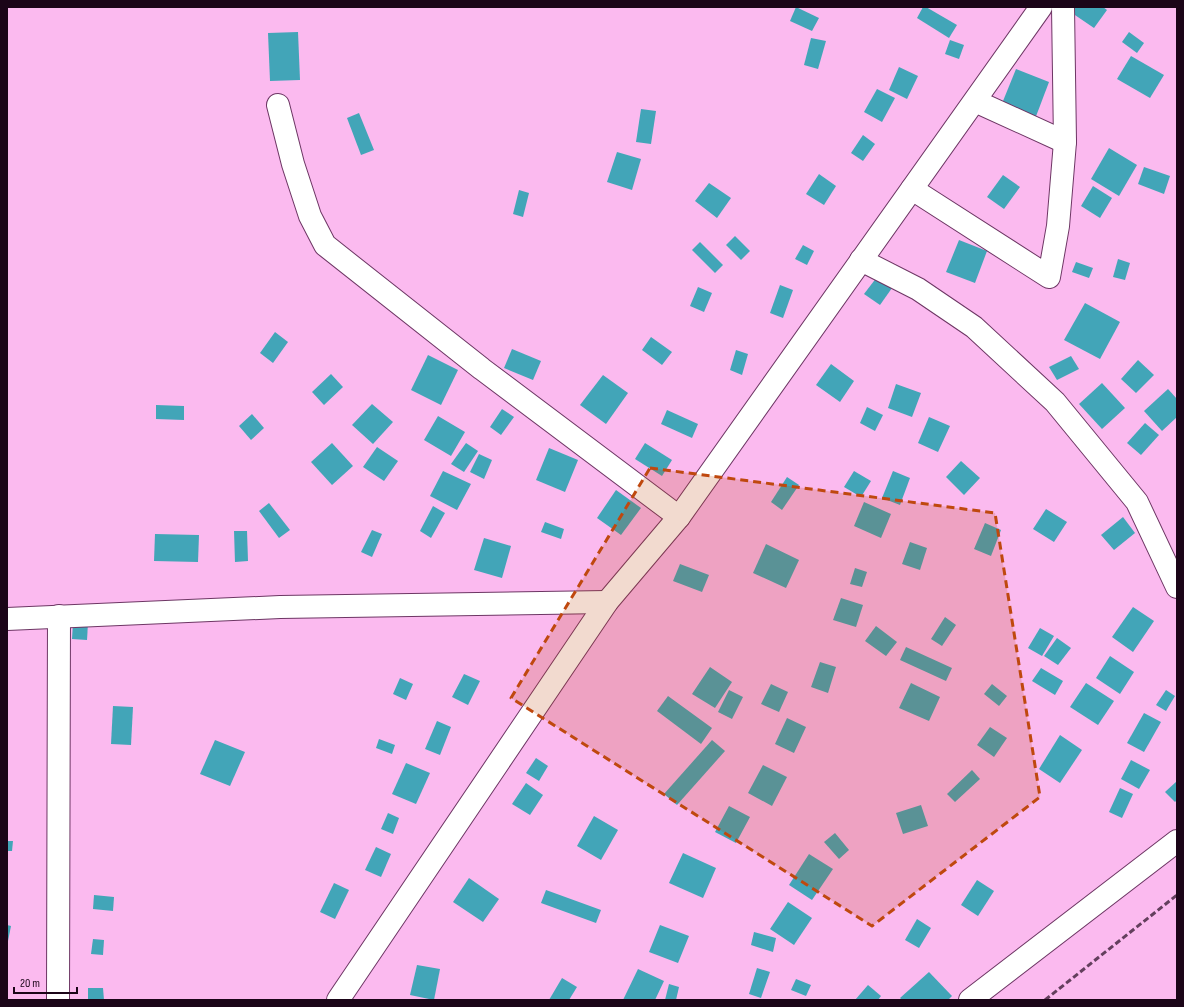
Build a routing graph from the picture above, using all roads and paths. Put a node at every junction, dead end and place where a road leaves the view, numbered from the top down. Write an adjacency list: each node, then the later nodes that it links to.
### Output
1 (1041, 7): 3 (street)
2 (1063, 7): 5 (street)
3 (975, 101): 5 (street); 6 (street)
4 (278, 105): 8 (street)
5 (1065, 142): 6 (street)
6 (912, 189): 7 (street)
7 (861, 260): 8 (street); 9 (street)
8 (680, 517): 10 (street)
9 (1177, 587)
10 (607, 602): 11 (street); 15 (street)
11 (59, 616): 12 (street); 14 (street)
12 (7, 619)
13 (1177, 841): 16 (street)
14 (58, 1000)
15 (338, 1000)
16 (970, 1000)

